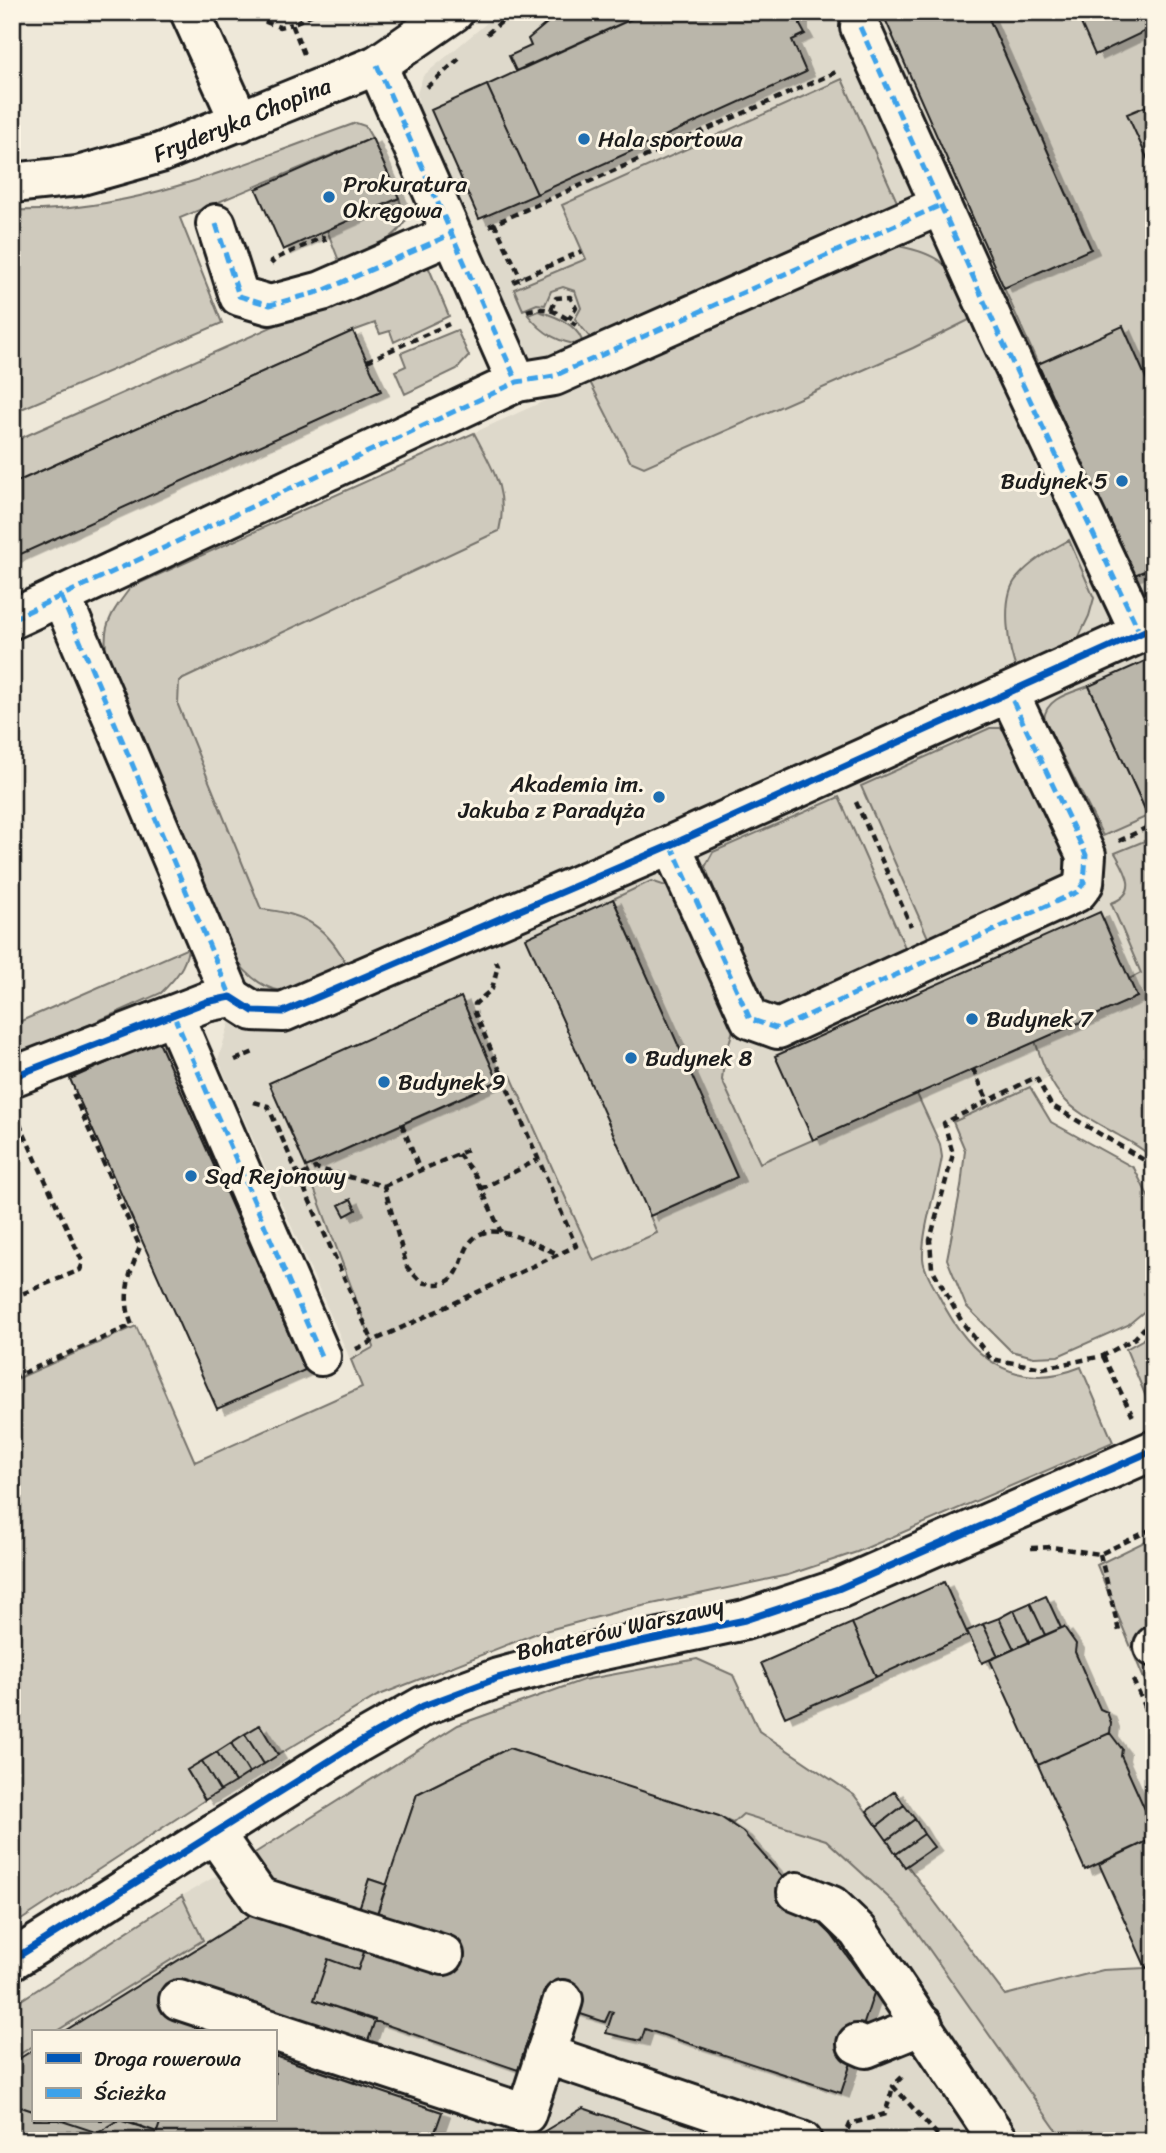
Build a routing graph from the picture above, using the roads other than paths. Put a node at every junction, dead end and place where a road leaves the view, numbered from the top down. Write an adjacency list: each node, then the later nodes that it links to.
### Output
1 (190, 12): 5 (street)
2 (454, 12): 4 (street, Fryderyka Chopina)
3 (860, 27): 7 (street)
4 (377, 65): 5 (street, Fryderyka Chopina); 9 (street)
5 (240, 122): 6 (street, Fryderyka Chopina)
6 (12, 183)
7 (941, 205): 10 (street); 13 (street)
8 (216, 224): 9 (street)
9 (451, 238): 10 (street)
10 (517, 382): 11 (street)
11 (61, 596): 12 (street); 16 (street)
12 (12, 619)
13 (1147, 630): 14 (street)
14 (1009, 693): 15 (street); 15 (street)
15 (671, 845): 16 (street)
16 (231, 998): 17 (street)
17 (174, 1016): 18 (street); 19 (street)
18 (12, 1077)
19 (321, 1356)
20 (1145, 1436): 21 (street, Bohaterów Warszawy)
21 (214, 1833): 23 (street); 24 (street, Bohaterów Warszawy)
22 (797, 1892): 27 (street)
23 (444, 1955)
24 (22, 1975)
25 (180, 2000): 28 (street)
26 (563, 2000): 31 (street)
27 (923, 2025): 30 (street); 33 (street)
28 (270, 2030)
29 (276, 2032): 31 (street)
30 (857, 2044)
31 (545, 2054): 32 (street)
32 (802, 2141)
33 (999, 2141)

